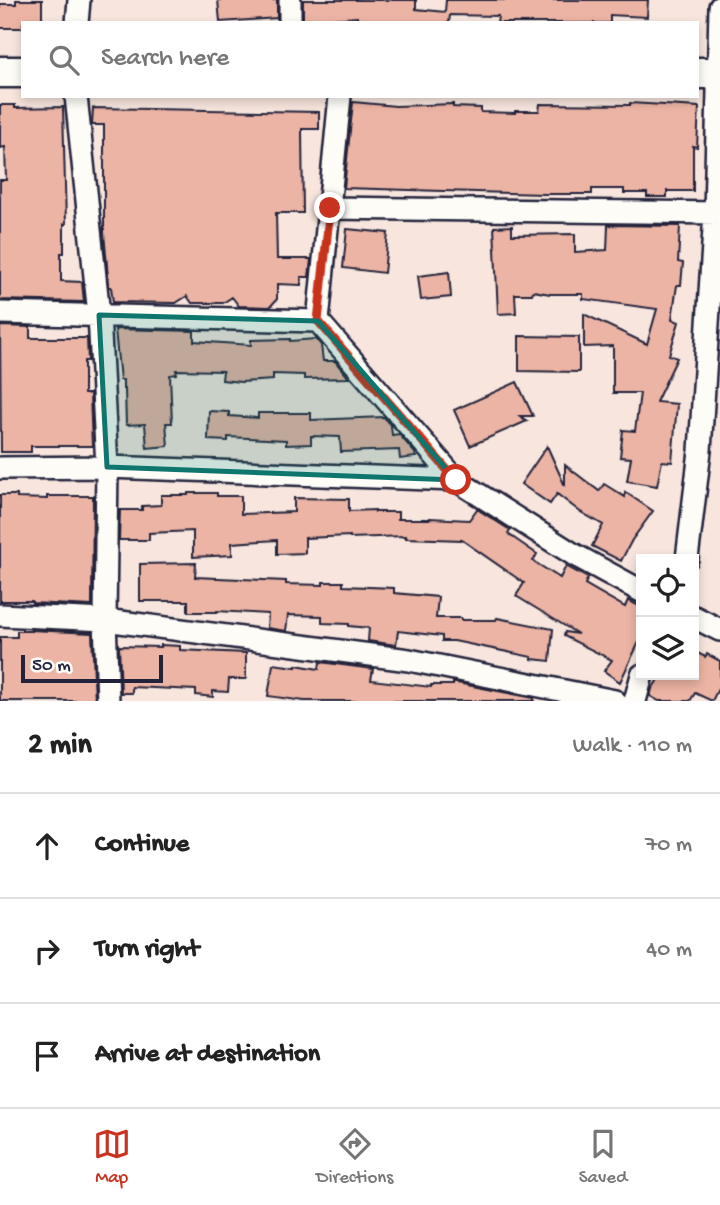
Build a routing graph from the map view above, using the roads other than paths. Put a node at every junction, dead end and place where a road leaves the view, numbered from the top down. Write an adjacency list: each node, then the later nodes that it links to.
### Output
1 (79, 0): 4 (street)
2 (290, 0): 5 (street)
3 (720, 7): 8 (street)
4 (77, 21)
5 (290, 21)
6 (0, 72): 7 (main road)
7 (21, 72)
8 (712, 73): 12 (street)
9 (76, 98): 14 (street)
10 (340, 98): 11 (street)
11 (330, 208): 12 (street); 15 (street)
12 (718, 213): 19 (street)
13 (0, 313): 14 (street)
14 (99, 316): 15 (street); 16 (street)
15 (318, 321): 18 (street)
16 (107, 467): 17 (street); 18 (street); 22 (street)
17 (0, 468)
18 (456, 480): 20 (street)
19 (688, 554)
20 (636, 588)
21 (0, 615): 22 (street)
22 (105, 620): 26 (street); 27 (street)
23 (699, 620): 24 (street)
24 (720, 630)
25 (641, 680): 28 (street)
26 (108, 701)
27 (615, 701)
28 (635, 701)

